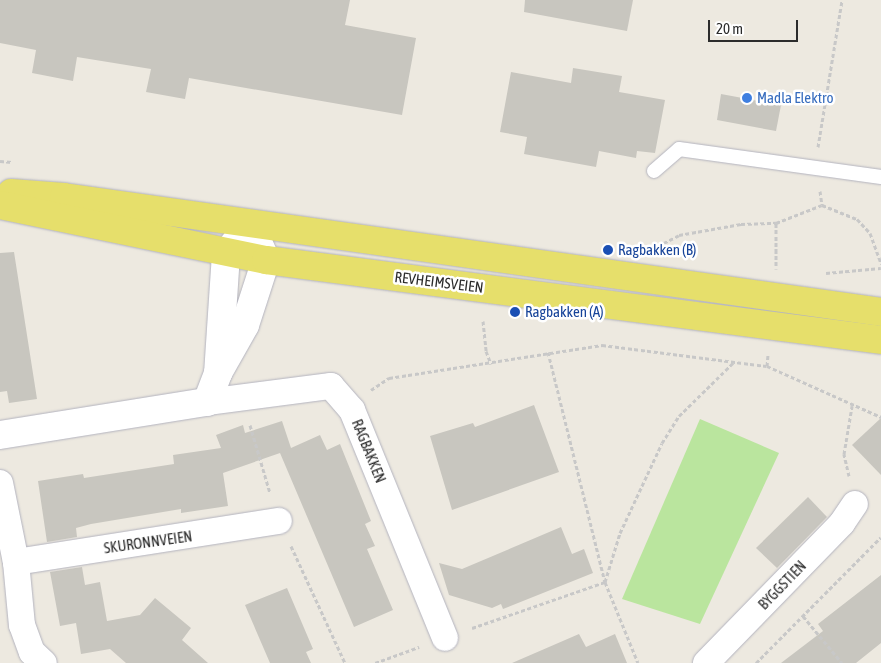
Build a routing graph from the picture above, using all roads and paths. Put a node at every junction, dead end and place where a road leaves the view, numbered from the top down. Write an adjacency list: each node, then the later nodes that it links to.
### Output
1 (842, 0): 2 (path)
2 (816, 166): 3 (lane); 4 (lane); 7 (path)
3 (654, 170)
4 (881, 177)
5 (0, 192): 9 (main road, REVHEIMSVEIEN)
6 (0, 205): 11 (main road, REVHEIMSVEIEN)
7 (822, 205): 8 (path); 13 (path)
8 (776, 222): 10 (path); 14 (path)
9 (250, 224): 11 (street); 12 (street); 15 (main road, REVHEIMSVEIEN)
10 (651, 250)
11 (226, 254): 12 (main road, REVHEIMSVEIEN); 21 (street)
12 (266, 260): 17 (main road, REVHEIMSVEIEN); 21 (street)
13 (881, 264)
14 (776, 269)
15 (881, 312)
16 (483, 321): 20 (path)
17 (881, 340)
18 (548, 352): 19 (path); 20 (path); 32 (path)
19 (734, 362): 24 (path); 32 (path)
20 (492, 364): 23 (path)
21 (218, 373): 22 (street)
22 (207, 402): 23 (street, RAGBAKKEN); 26 (street, RAGBAKKEN)
23 (349, 404): 34 (street, RAGBAKKEN)
24 (852, 406): 25 (path); 28 (path)
25 (881, 417)
26 (0, 435)
27 (0, 483): 31 (street)
28 (855, 504): 38 (street, BYGGSTIEN)
29 (279, 521): 31 (street, SKURONNVEIEN)
30 (881, 537): 33 (path)
31 (16, 562): 35 (street)
32 (605, 582): 34 (path); 37 (path)
33 (803, 616): 39 (path); 40 (path)
34 (446, 638): 36 (path)
35 (44, 663)
36 (375, 663)
37 (638, 663)
38 (706, 663)
39 (756, 663)
40 (842, 663)

